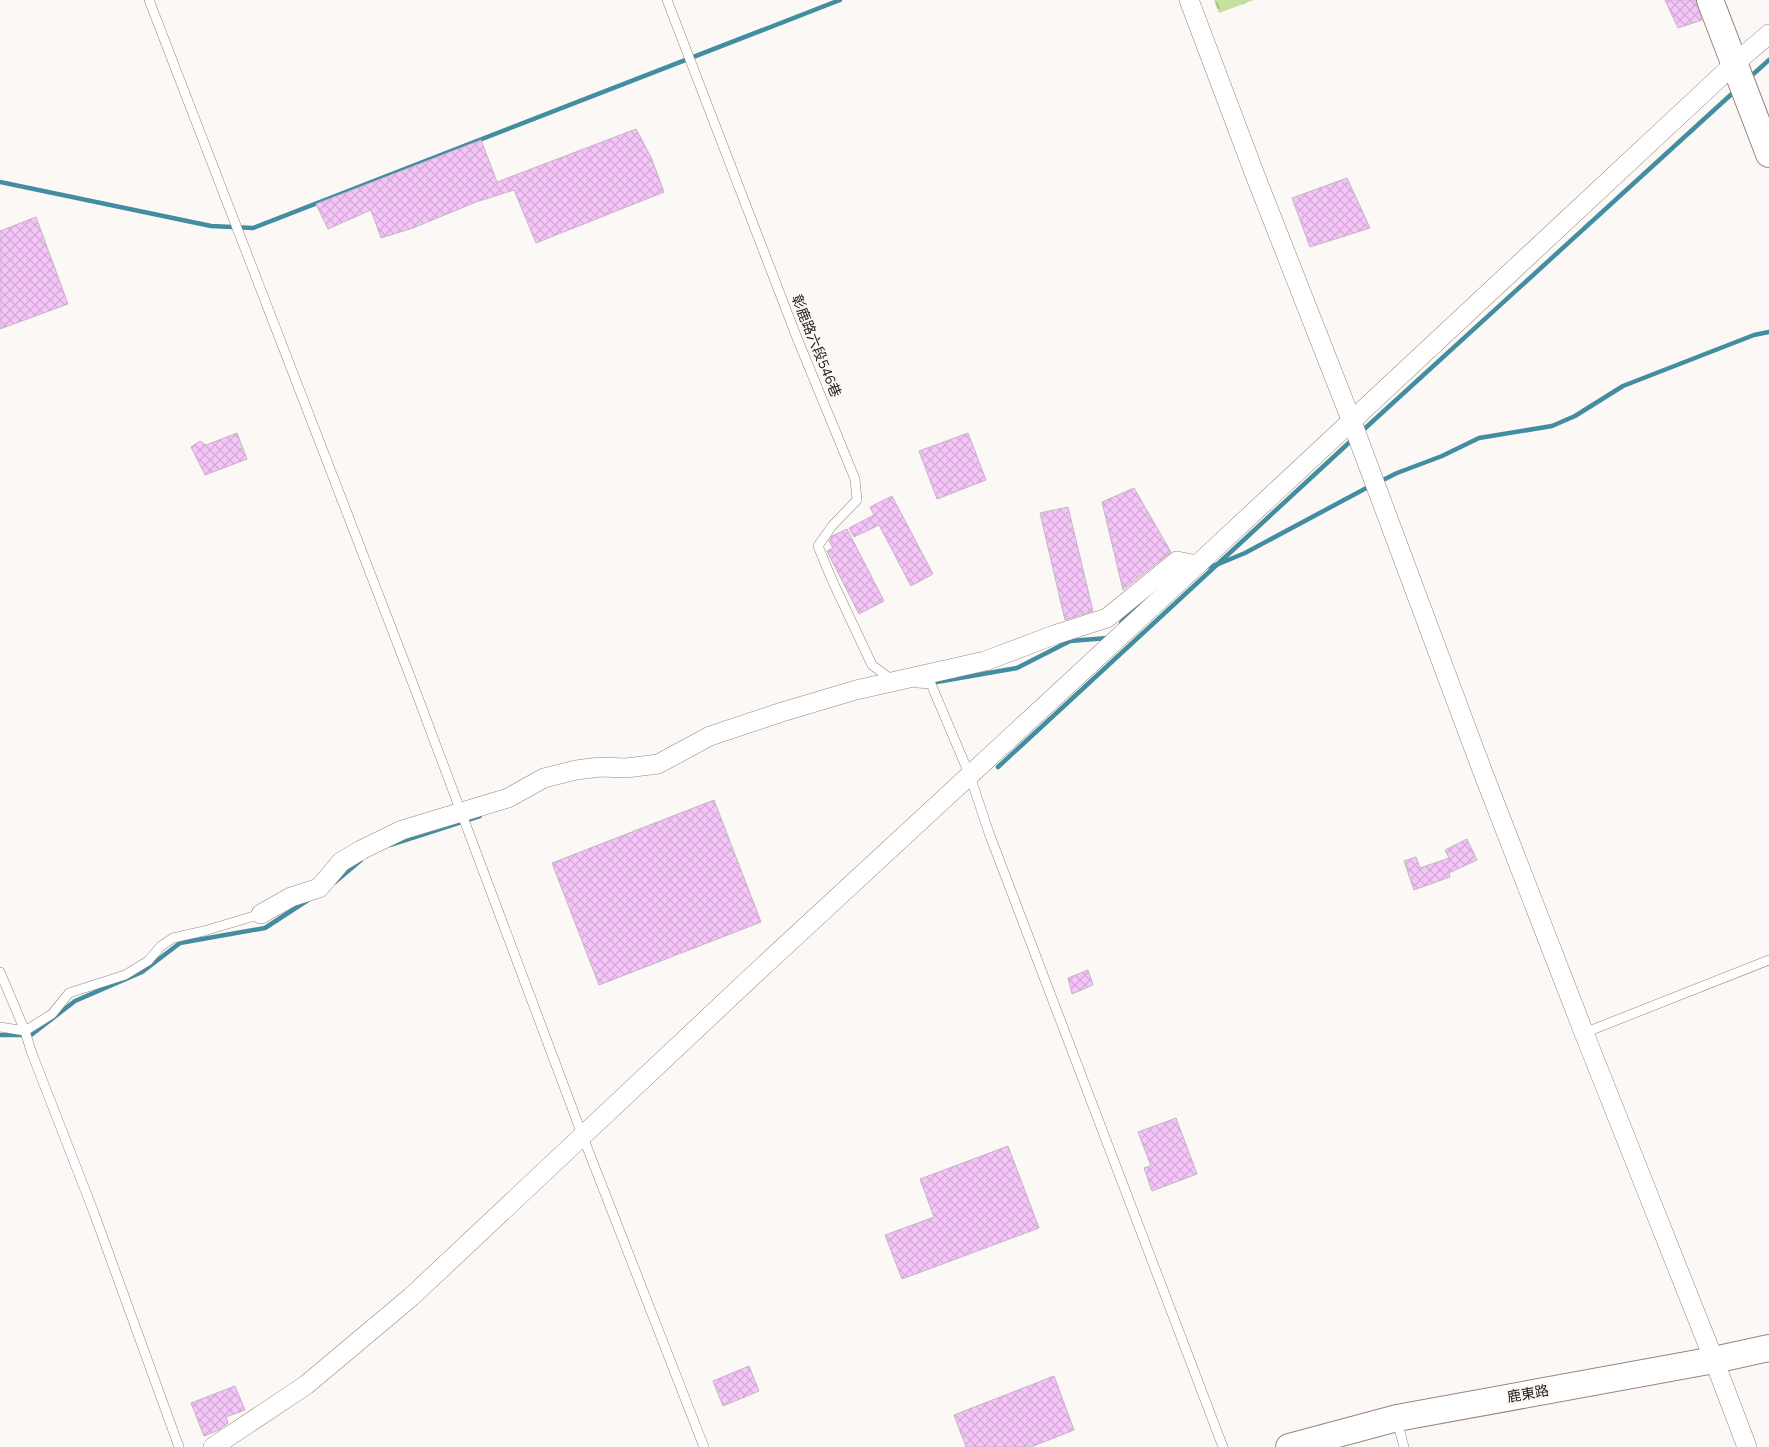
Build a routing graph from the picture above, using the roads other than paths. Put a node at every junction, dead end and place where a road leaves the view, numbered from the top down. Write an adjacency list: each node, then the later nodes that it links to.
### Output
1 (149, 0): 12 (lane)
2 (667, 0): 10 (lane, 彰鹿路六段546巷)
3 (1189, 0): 8 (street)
4 (1710, 0): 6 (street)
5 (1769, 34): 6 (street)
6 (1735, 63): 7 (street); 8 (street)
7 (1769, 154)
8 (1352, 422): 9 (street); 18 (street)
9 (1197, 565): 10 (street); 11 (street)
10 (893, 681): 11 (lane); 12 (street)
11 (970, 776): 19 (street); 26 (lane)
12 (462, 813): 13 (street); 19 (lane)
13 (261, 914): 17 (lane)
14 (1769, 960): 18 (lane)
15 (0, 972): 17 (lane)
16 (0, 1027): 17 (lane)
17 (25, 1031): 23 (lane)
18 (1584, 1033): 21 (street)
19 (583, 1137): 24 (street); 25 (lane)
20 (1769, 1348): 21 (street, 鹿東路)
21 (1714, 1360): 22 (street, 鹿東路); 29 (street)
22 (1397, 1418): 27 (street, 鹿東路); 28 (lane)
23 (179, 1447)
24 (213, 1447)
25 (704, 1447)
26 (1223, 1447)
27 (1289, 1447)
28 (1404, 1447)
29 (1747, 1447)

